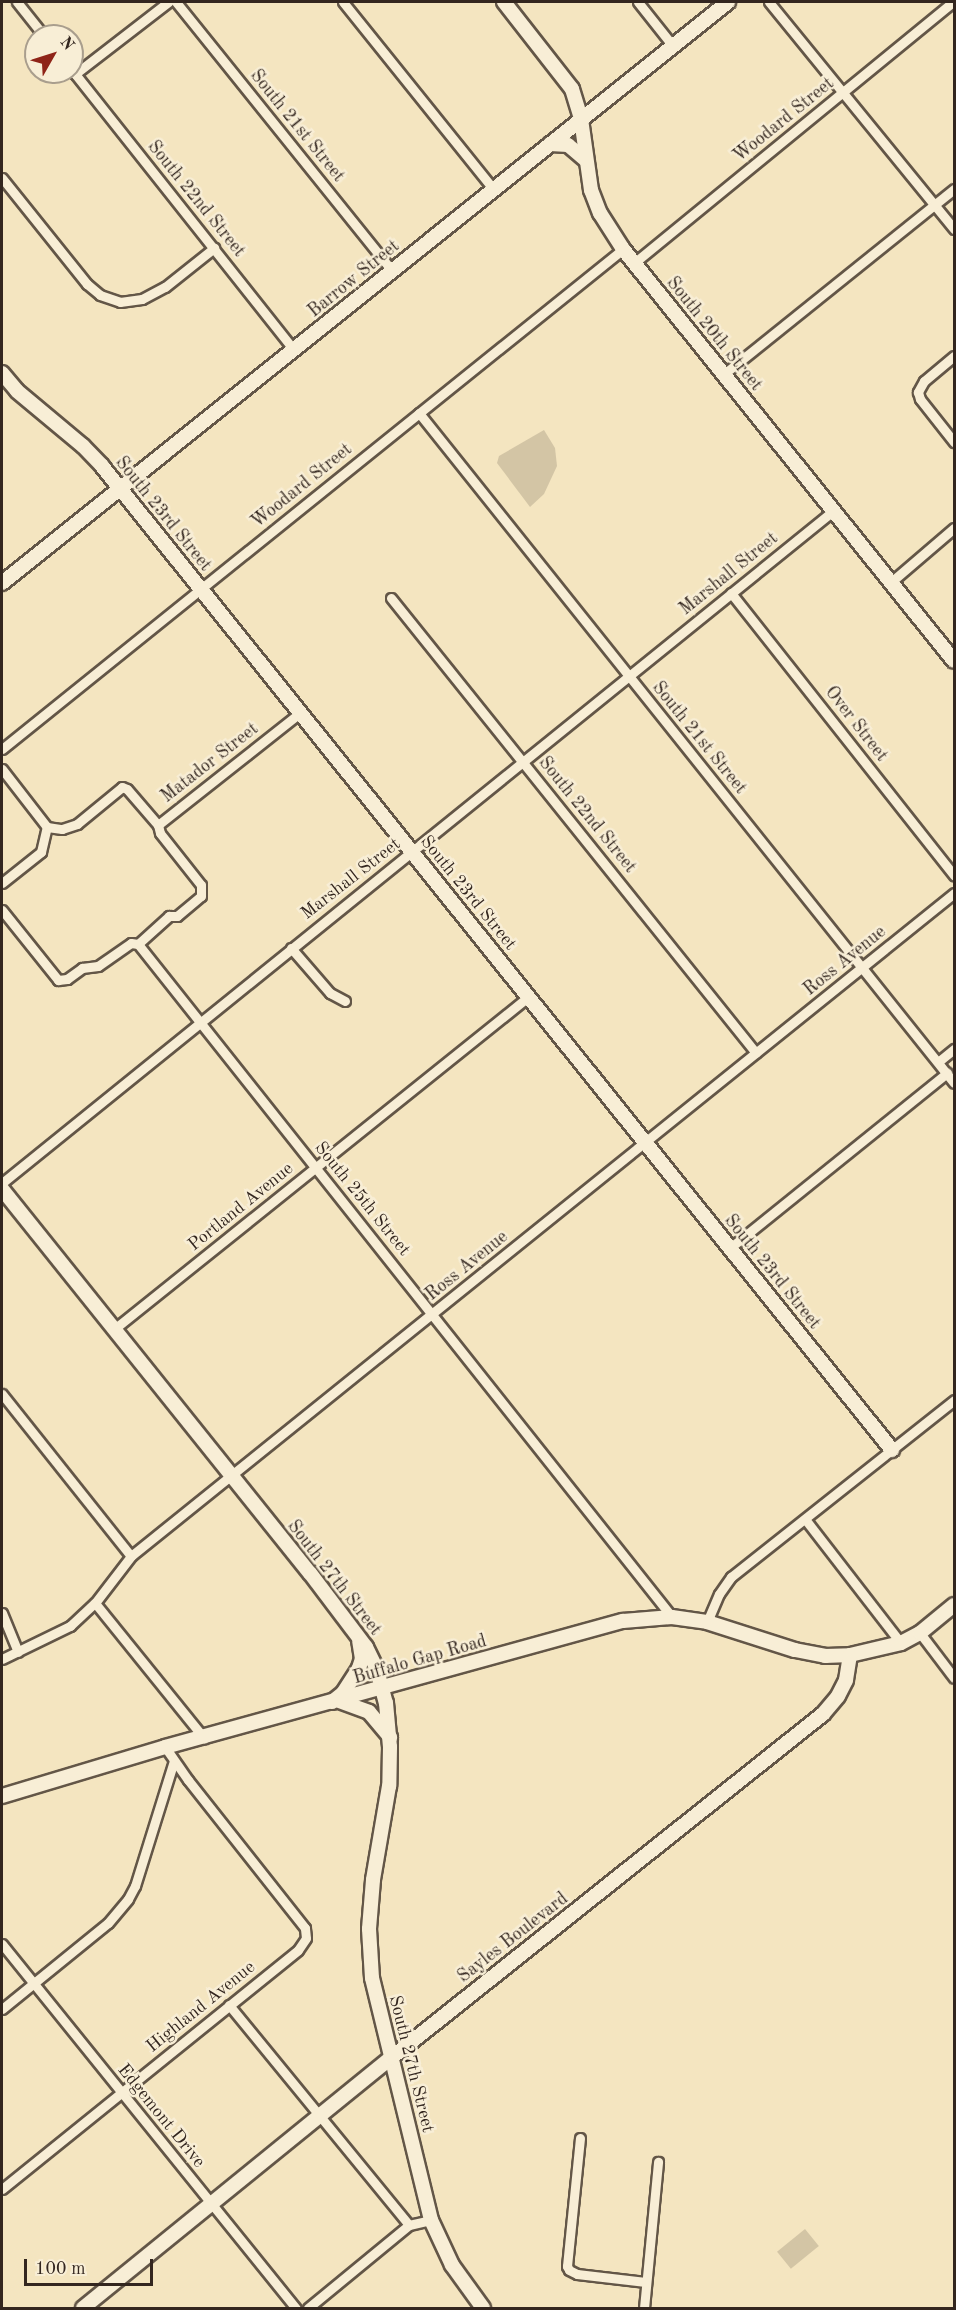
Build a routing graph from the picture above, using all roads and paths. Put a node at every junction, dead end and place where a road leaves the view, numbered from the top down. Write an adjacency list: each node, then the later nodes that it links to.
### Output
1 (17, 2): 10 (street)
2 (168, 2): 12 (street)
3 (176, 2): 26 (street, South 21st Street)
4 (344, 2): 20 (street)
5 (504, 2): 15 (main road, South 20th Street)
6 (638, 2): 11 (street)
7 (728, 2): 11 (main road, Barrow Street)
8 (769, 2): 14 (street)
9 (953, 2): 14 (street, Woodard Street)
10 (34, 24)
11 (673, 45): 15 (main road, Barrow Street)
12 (84, 64)
13 (83, 84): 23 (street, South 22nd Street)
14 (844, 93): 21 (street); 25 (street, Woodard Street)
15 (581, 119): 16 (main road, Barrow Street); 17 (main road, South 20th Street)
16 (550, 144): 17 (main road); 20 (main road, Barrow Street)
17 (586, 160): 24 (main road, South 20th Street)
18 (2, 178): 23 (street)
19 (954, 189): 21 (street)
20 (495, 190): 26 (main road, Barrow Street)
21 (935, 205): 22 (street); 30 (street)
22 (954, 230)
23 (214, 248): 27 (street, South 22nd Street)
24 (623, 249): 25 (main road, South 20th Street); 31 (street, Woodard Street)
25 (634, 263): 30 (main road, South 20th Street)
26 (393, 271): 27 (main road, Barrow Street)
27 (294, 350): 33 (main road, Barrow Street)
28 (954, 356): 32 (street)
29 (2, 373): 33 (main road, South 23rd Street)
30 (724, 374): 34 (main road, South 20th Street)
31 (419, 413): 38 (street, Woodard Street); 42 (street, South 21st Street)
32 (954, 442)
33 (120, 488): 37 (main road, Barrow Street); 38 (main road, South 23rd Street)
34 (833, 511): 36 (main road, South 20th Street); 39 (street, Marshall Street)
35 (954, 528): 36 (street)
36 (891, 582): 41 (main road, South 20th Street)
37 (2, 583)
38 (200, 589): 43 (main road, South 23rd Street); 44 (street, Woodard Street)
39 (731, 593): 42 (street, Marshall Street); 50 (street, Over Street)
40 (391, 598): 45 (street, South 22nd Street)
41 (954, 661)
42 (630, 677): 45 (street, Marshall Street); 56 (street, South 21st Street)
43 (300, 713): 47 (street, Matador Street); 49 (main road, South 23rd Street)
44 (2, 749)
45 (524, 763): 49 (street, Marshall Street); 61 (street, South 22nd Street)
46 (2, 769): 48 (street)
47 (158, 825): 48 (street); 54 (street, Matador Street)
48 (47, 827): 51 (street)
49 (412, 852): 55 (street, Marshall Street); 57 (main road, South 23rd Street)
50 (954, 875)
51 (2, 883)
52 (954, 893): 56 (street, Ross Avenue)
53 (2, 910): 54 (street)
54 (138, 944): 59 (street, South 25th Street)
55 (291, 948): 58 (street); 59 (street, Marshall Street)
56 (863, 969): 61 (street, Ross Avenue); 62 (street, South 21st Street)
57 (528, 997): 65 (main road, South 23rd Street); 66 (street, Portland Avenue)
58 (345, 1000)
59 (202, 1021): 66 (street, South 25th Street); 67 (street, Marshall Street)
60 (954, 1049): 62 (street)
61 (756, 1053): 65 (street, Ross Avenue)
62 (938, 1062): 63 (street, South 21st Street)
63 (947, 1073): 64 (street, South 21st Street); 69 (street)
64 (954, 1083)
65 (646, 1143): 69 (main road, South 23rd Street); 70 (street, Ross Avenue)
66 (316, 1168): 70 (street, South 25th Street); 71 (street, Portland Avenue)
67 (2, 1183)
68 (2, 1189): 71 (main road, South 27th Street)
69 (730, 1248): 74 (main road, South 23rd Street)
70 (433, 1315): 75 (street, Ross Avenue); 81 (street, South 25th Street)
71 (113, 1330): 75 (main road, South 27th Street)
72 (2, 1394): 77 (street)
73 (954, 1400): 74 (street)
74 (892, 1449): 76 (street)
75 (231, 1476): 77 (street, Ross Avenue); 84 (main road, South 27th Street)
76 (805, 1519): 82 (street); 85 (street)
77 (131, 1556): 78 (street, Ross Avenue)
78 (95, 1603): 86 (street, Ross Avenue); 93 (street)
79 (954, 1605): 83 (main road)
80 (2, 1613): 86 (street)
81 (672, 1617): 82 (main road, Buffalo Gap Road); 90 (main road, Buffalo Gap Road)
82 (707, 1622): 87 (main road, Buffalo Gap Road)
83 (920, 1633): 85 (main road); 89 (street)
84 (358, 1636): 90 (main road, South 27th Street); 91 (main road)
85 (901, 1643): 87 (main road)
86 (18, 1652): 88 (street, Ross Avenue)
87 (850, 1655): 101 (main road, Sayles Boulevard)
88 (2, 1659)
89 (954, 1678)
90 (383, 1689): 91 (main road, Buffalo Gap Road); 92 (main road, South 27th Street)
91 (334, 1702): 92 (main road); 93 (main road, Buffalo Gap Road)
92 (390, 1737): 101 (main road, South 27th Street)
93 (204, 1738): 94 (main road, Buffalo Gap Road)
94 (165, 1747): 95 (street); 96 (main road, Buffalo Gap Road)
95 (174, 1761): 98 (street); 99 (street, Highland Avenue)
96 (2, 1795)
97 (2, 1944): 98 (street, Edgemont Drive)
98 (34, 1984): 100 (street); 102 (street, Edgemont Drive)
99 (229, 2005): 102 (street, Highland Avenue); 103 (street)
100 (2, 2009)
101 (391, 2058): 103 (main road, Sayles Boulevard); 108 (main road, South 27th Street)
102 (121, 2093): 106 (street, Highland Avenue); 107 (street, Edgemont Drive)
103 (320, 2116): 107 (main road, Sayles Boulevard); 109 (street)
104 (580, 2138): 110 (street)
105 (658, 2162): 110 (street)
106 (2, 2189)
107 (211, 2204): 111 (main road, Sayles Boulevard); 112 (street, Edgemont Drive)
108 (431, 2220): 109 (street); 114 (main road, South 27th Street)
109 (409, 2226): 113 (street)
110 (646, 2282): 115 (street)
111 (83, 2308)
112 (296, 2308)
113 (308, 2308)
114 (483, 2308)
115 (644, 2308)

